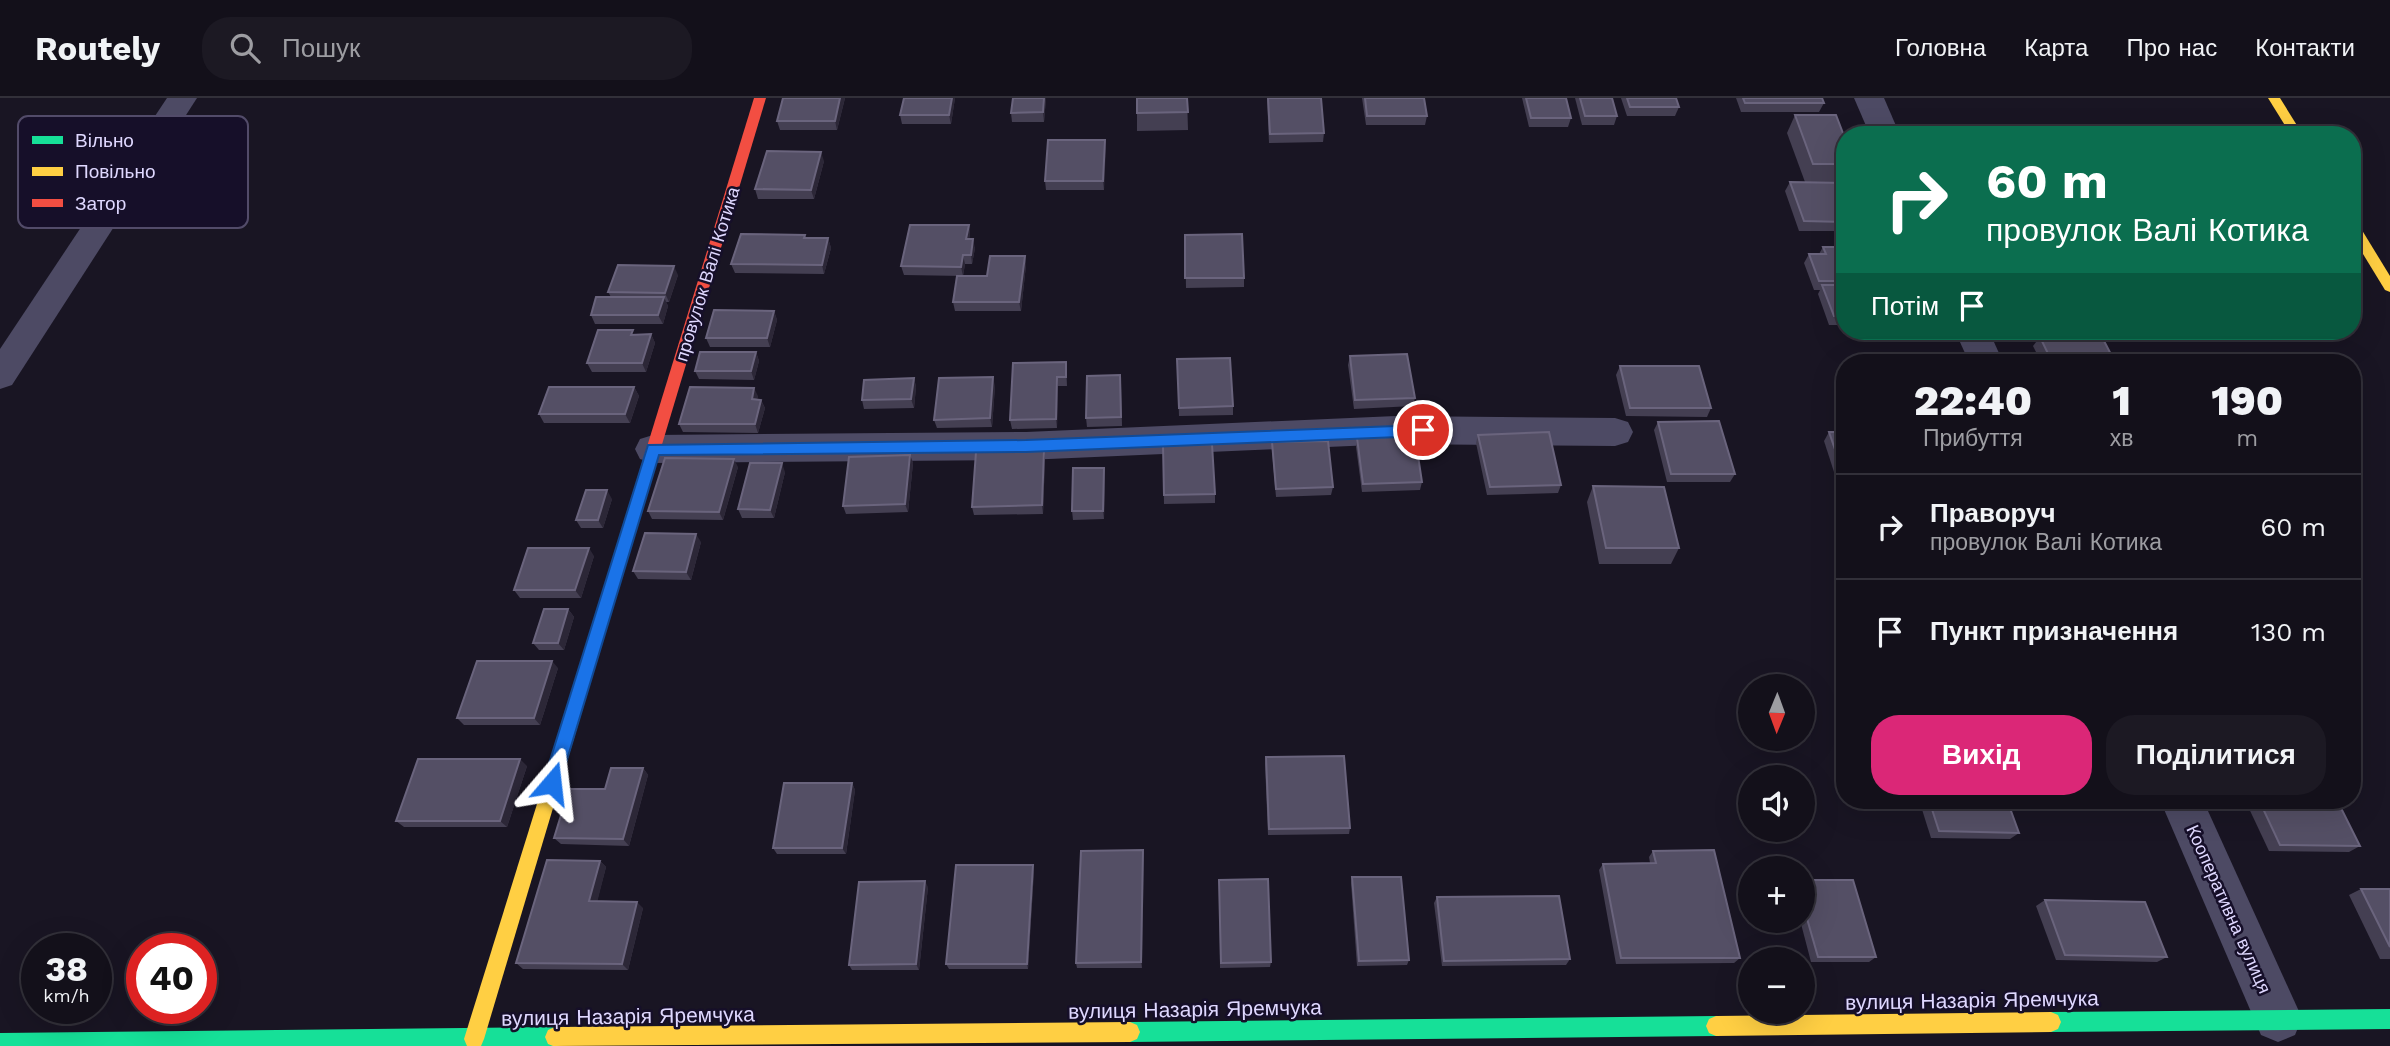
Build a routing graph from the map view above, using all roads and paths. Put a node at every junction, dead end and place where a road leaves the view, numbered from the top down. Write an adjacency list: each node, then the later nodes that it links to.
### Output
1 (181, 98): 5 (street)
2 (760, 98): 13 (street, провулок Валі Котика)
3 (1869, 98): 6 (street)
4 (2274, 98): 7 (street)
5 (169, 116)
6 (1881, 126)
7 (2291, 126)
8 (96, 228): 11 (street)
9 (2361, 240): 10 (street)
10 (2390, 287)
11 (0, 376)
12 (1615, 432): 13 (street)
13 (653, 449): 18 (street, провулок Валі Котика)
14 (2185, 809): 15 (street, Кооперативна вулиця)
15 (2278, 1018): 16 (street, вулиця Назарія Яремчука); 17 (street, вулиця Назарія Яремчука)
16 (2390, 1019)
17 (1411, 1037): 18 (street, вулиця Назарія Яремчука)
18 (474, 1039): 20 (street, вулиця Назарія Яремчука)
19 (0, 1043): 20 (street, вулиця Назарія Яремчука)
20 (41, 1045)

